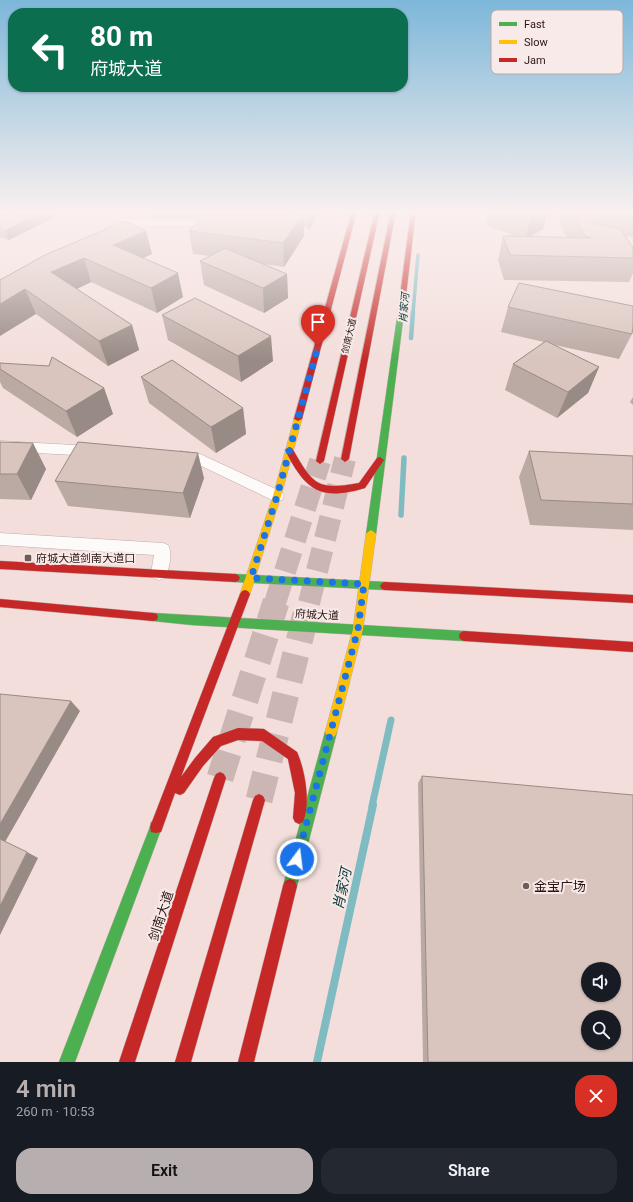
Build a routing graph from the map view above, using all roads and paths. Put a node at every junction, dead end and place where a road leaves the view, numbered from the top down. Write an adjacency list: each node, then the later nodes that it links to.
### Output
1 (341, 261): 6 (main road)
2 (367, 261): 11 (main road, 剑南大道)
3 (384, 261): 10 (main road, 剑南大道)
4 (408, 261): 9 (main road)
5 (0, 446): 7 (street)
6 (289, 450): 9 (main road); 12 (main road)
7 (109, 452)
8 (172, 456): 12 (street)
9 (382, 456): 17 (main road)
10 (345, 458)
11 (320, 461)
12 (277, 496): 16 (main road)
13 (0, 539): 15 (street)
14 (0, 565): 15 (main road)
15 (159, 573): 16 (main road)
16 (251, 578): 17 (main road); 20 (main road)
17 (364, 584): 18 (main road); 21 (main road)
18 (633, 599)
19 (0, 603): 20 (main road, 府城大道)
20 (235, 624): 21 (main road, 府城大道); 25 (main road)
21 (358, 629): 22 (main road, 府城大道); 26 (main road)
22 (633, 647)
23 (220, 778): 28 (main road, 剑南大道)
24 (259, 800): 29 (main road)
25 (159, 819): 26 (main road); 27 (main road)
26 (297, 859): 30 (main road)
27 (67, 1062)
28 (127, 1062)
29 (183, 1062)
30 (246, 1062)

